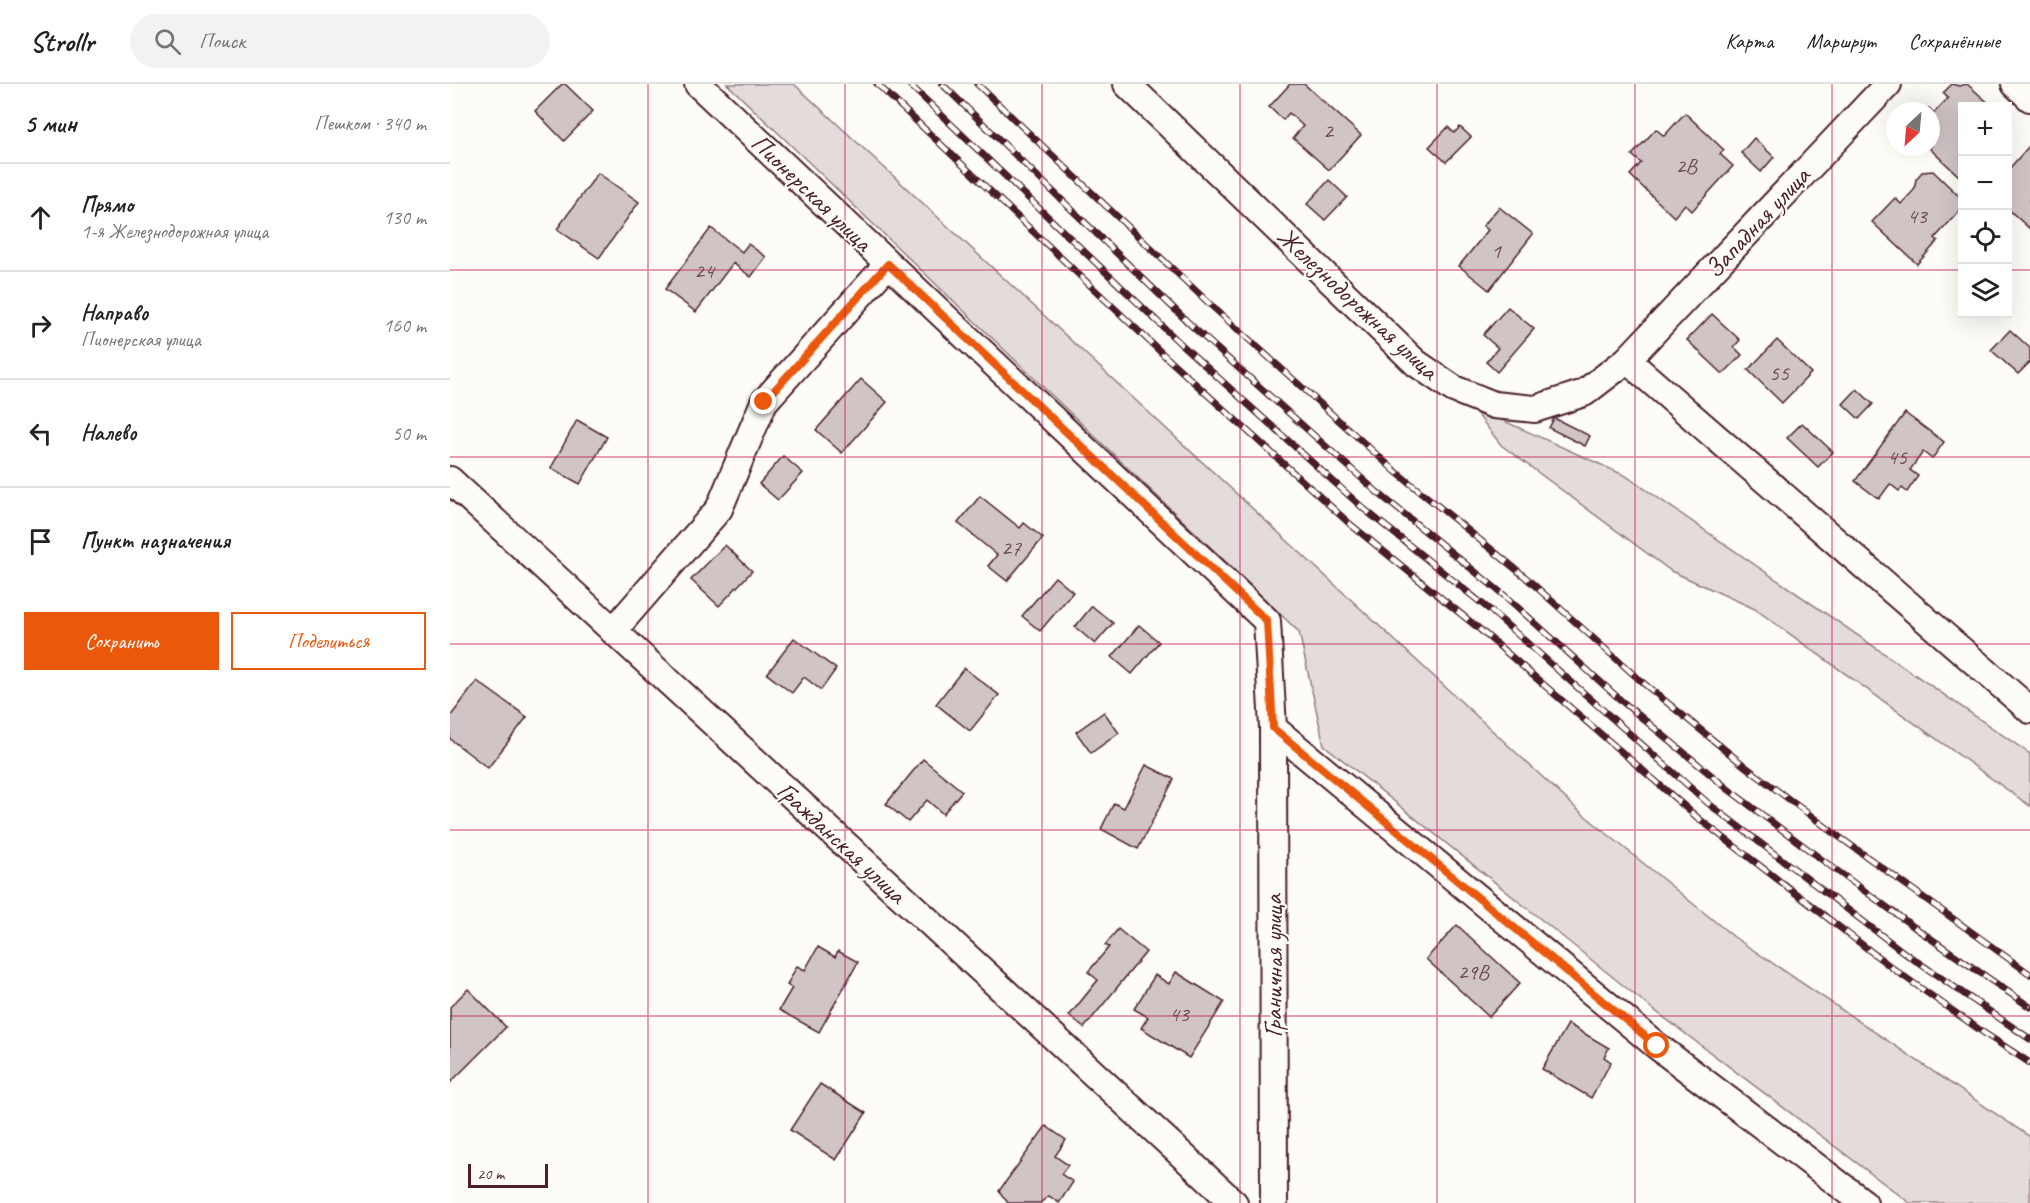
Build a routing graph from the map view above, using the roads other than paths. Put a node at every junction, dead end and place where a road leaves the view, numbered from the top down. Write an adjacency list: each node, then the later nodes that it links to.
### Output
1 (698, 84): 6 (street, Пионерская улица)
2 (1127, 84): 7 (street, Железнодорожная улица)
3 (1888, 84): 7 (street, Западная улица)
4 (2015, 84): 5 (street)
5 (2030, 98)
6 (888, 264): 9 (street); 11 (street, Пионерская улица)
7 (1627, 360): 10 (street)
8 (450, 480): 9 (street, Гражданская улица)
9 (613, 631): 12 (street, Гражданская улица)
10 (2030, 710)
11 (1273, 728): 13 (street, Граничная улица); 14 (street)
12 (1233, 1203)
13 (1274, 1203)
14 (1864, 1203)

